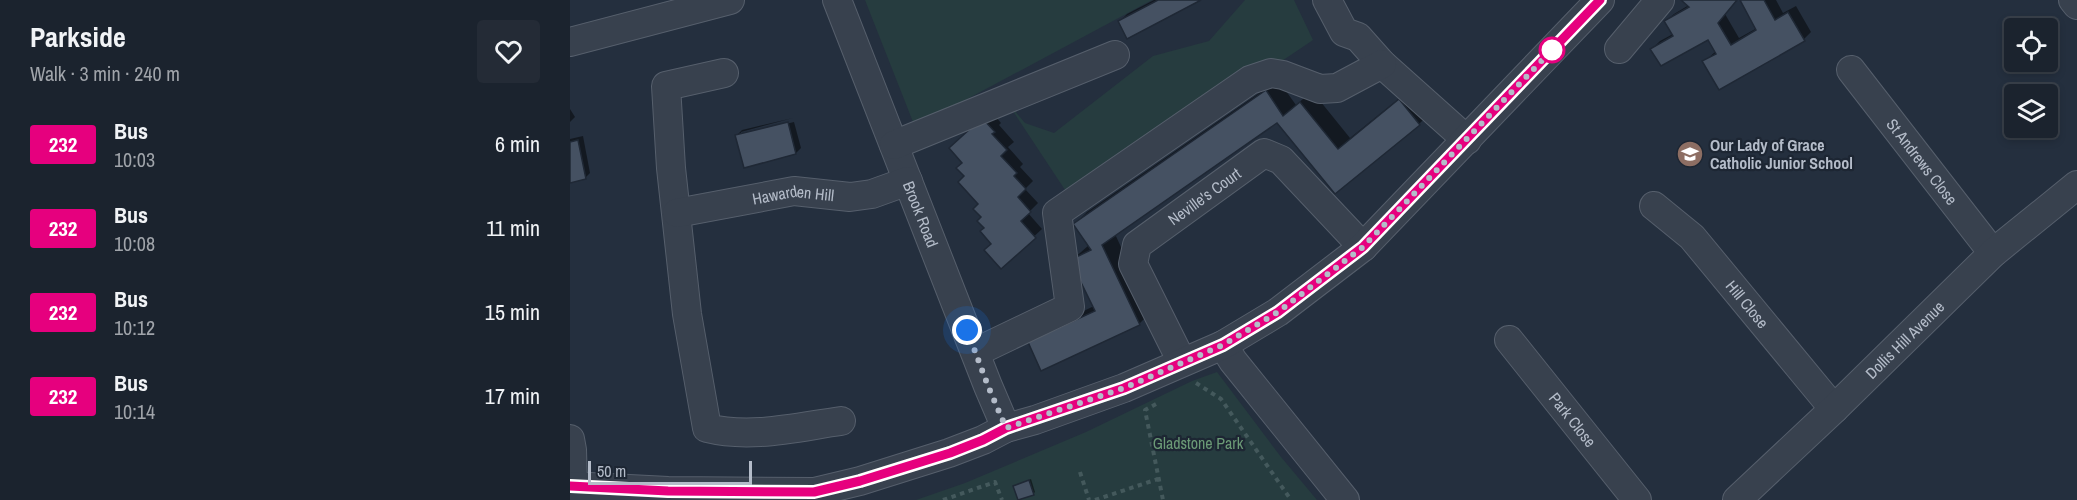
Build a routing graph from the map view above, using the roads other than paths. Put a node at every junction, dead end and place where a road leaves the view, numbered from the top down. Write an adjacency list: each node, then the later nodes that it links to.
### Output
1 (837, 0): 15 (street, Brook Road)
2 (1327, 0): 11 (street)
3 (1600, 0): 14 (street)
4 (1660, 0): 9 (street)
5 (2073, 0): 7 (street)
6 (724, 1): 8 (street)
7 (2077, 5)
8 (570, 42)
9 (1619, 49)
10 (1115, 55): 15 (street)
11 (1383, 64): 14 (street); 24 (street)
12 (1851, 70): 21 (street, St Andrews Close)
13 (724, 73): 19 (street)
14 (1467, 140): 20 (street)
15 (894, 145): 16 (street, Brook Road)
16 (908, 181): 19 (street, Hawarden Hill); 24 (street, Brook Road)
17 (2077, 185): 21 (street, Dollis Hill Avenue)
18 (1654, 206): 26 (street, Hill Close)
19 (677, 213): 27 (street)
20 (1363, 247): 23 (street); 25 (street, Neville's Court)
21 (1993, 253): 26 (street, Dollis Hill Avenue)
22 (1509, 340): 33 (street, Park Close)
23 (1223, 345): 25 (street); 32 (street)
24 (976, 352): 28 (street, Brook Road)
25 (1187, 371): 28 (street)
26 (1834, 409): 34 (street, Dollis Hill Avenue)
27 (841, 421)
28 (1006, 428): 31 (street)
29 (570, 439): 30 (street)
30 (572, 486): 31 (street)
31 (798, 496)
32 (1345, 500)
33 (1637, 500)
34 (1737, 500)

